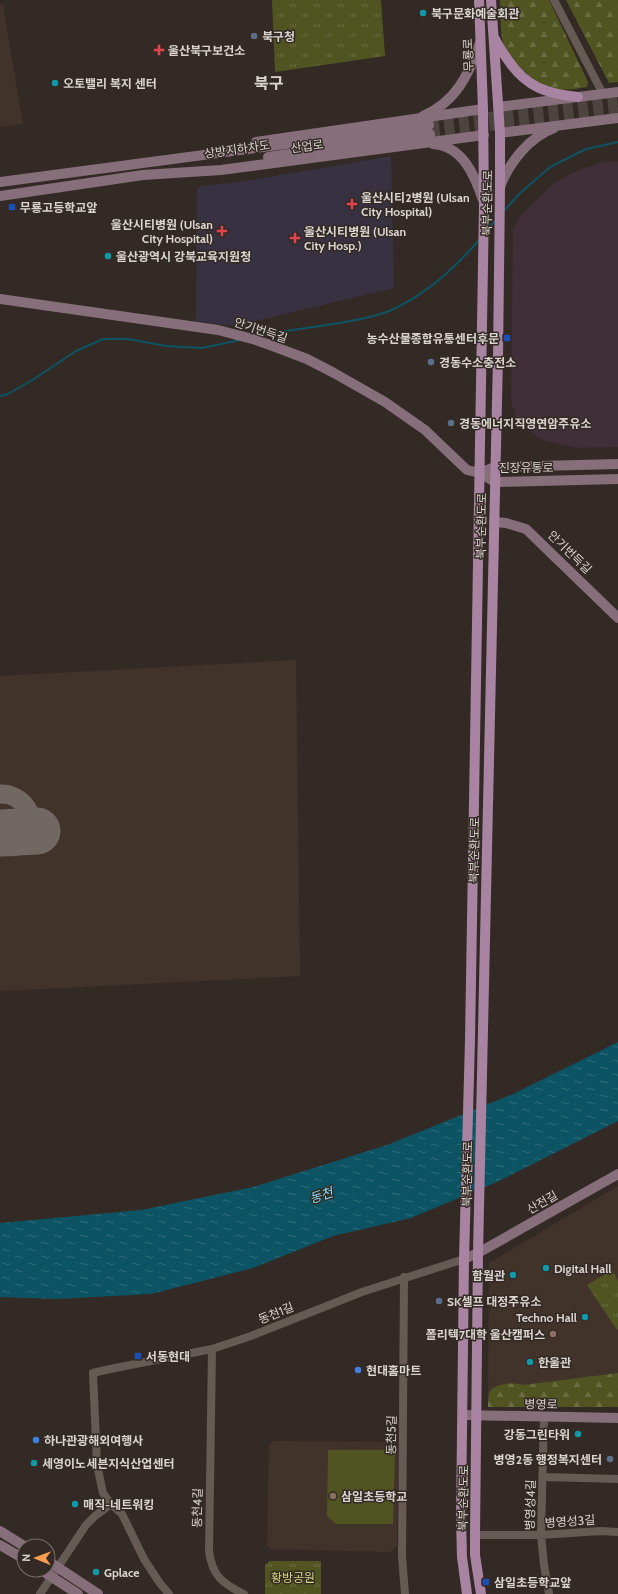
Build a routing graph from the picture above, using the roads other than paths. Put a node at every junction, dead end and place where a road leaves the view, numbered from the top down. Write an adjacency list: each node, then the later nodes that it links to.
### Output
1 (479, 0): 5 (main road, 무룡로)
2 (491, 0): 4 (main road)
3 (554, 0): 7 (street)
4 (493, 32): 8 (main road); 9 (main road)
5 (481, 41): 10 (main road, 무룡로); 12 (main road)
6 (618, 92): 7 (main road, 산업로)
7 (603, 94): 8 (main road, 산업로)
8 (578, 97): 9 (main road, 산업로)
9 (498, 107): 10 (main road, 산업로); 14 (main road, 북부순환도로)
10 (483, 109): 12 (main road, 산업로); 16 (main road, 북부순환도로)
11 (618, 118): 13 (main road, 산업로)
12 (415, 119): 17 (main road, 산업로)
13 (569, 123): 14 (main road, 산업로); 19 (main road)
14 (500, 133): 16 (main road, 산업로); 19 (main road, 북부순환도로)
15 (428, 134): 16 (main road, 산업로); 17 (main road, 산업로); 20 (main road, 산업로); 21 (main road)
16 (484, 135): 21 (main road, 북부순환도로)
17 (140, 163): 18 (main road, 산업로)
18 (0, 182)
19 (500, 190): 24 (main road, 북부순환도로)
20 (0, 196)
21 (484, 209): 25 (main road, 북부순환도로)
22 (0, 299): 25 (main road, 안기번득길)
23 (618, 464): 24 (main road, 진장유통로)
24 (495, 467): 25 (main road, 진장유통로); 27 (main road, 북부순환도로)
25 (480, 473): 27 (main road, 진장유통로); 32 (main road, 북부순환도로)
26 (618, 479): 27 (main road, 진장유통로)
27 (495, 482): 28 (main road, 북부순환도로)
28 (494, 522): 29 (main road, 안기번득길); 31 (main road, 북부순환도로)
29 (618, 618)
30 (618, 1174): 31 (main road, 산전길)
31 (478, 1253): 32 (main road, 산전길); 36 (main road, 북부순환도로)
32 (464, 1259): 33 (street, 동천1길); 35 (main road, 북부순환도로)
33 (404, 1277): 34 (street, 동천1길); 58 (street, 동천5길)
34 (212, 1349): 41 (street, 동천1길); 57 (street, 동천4길)
35 (463, 1415): 36 (main road, 병영로); 59 (main road, 북부순환도로)
36 (477, 1415): 37 (main road, 병영로); 44 (main road, 북부순환도로)
37 (544, 1416): 38 (main road, 병영로); 39 (street, 병영성4길)
38 (618, 1418)
39 (543, 1478): 40 (street); 45 (street, 병영성4길)
40 (618, 1479)
41 (111, 1504): 49 (street); 56 (street)
42 (0, 1531): 46 (main road)
43 (618, 1532): 45 (street, 병영성3길)
44 (475, 1535): 45 (street, 병영성3길); 60 (main road, 북부순환도로)
45 (541, 1536): 61 (street, 병영성4길)
46 (16, 1541)
47 (0, 1544): 48 (main road)
48 (16, 1554)
49 (58, 1568): 50 (street); 55 (main road)
50 (56, 1571)
51 (51, 1578): 53 (street)
52 (54, 1578): 54 (main road)
53 (40, 1594)
54 (78, 1594)
55 (98, 1594)
56 (169, 1594)
57 (244, 1594)
58 (405, 1594)
59 (467, 1594)
60 (481, 1594)
61 (549, 1594)

